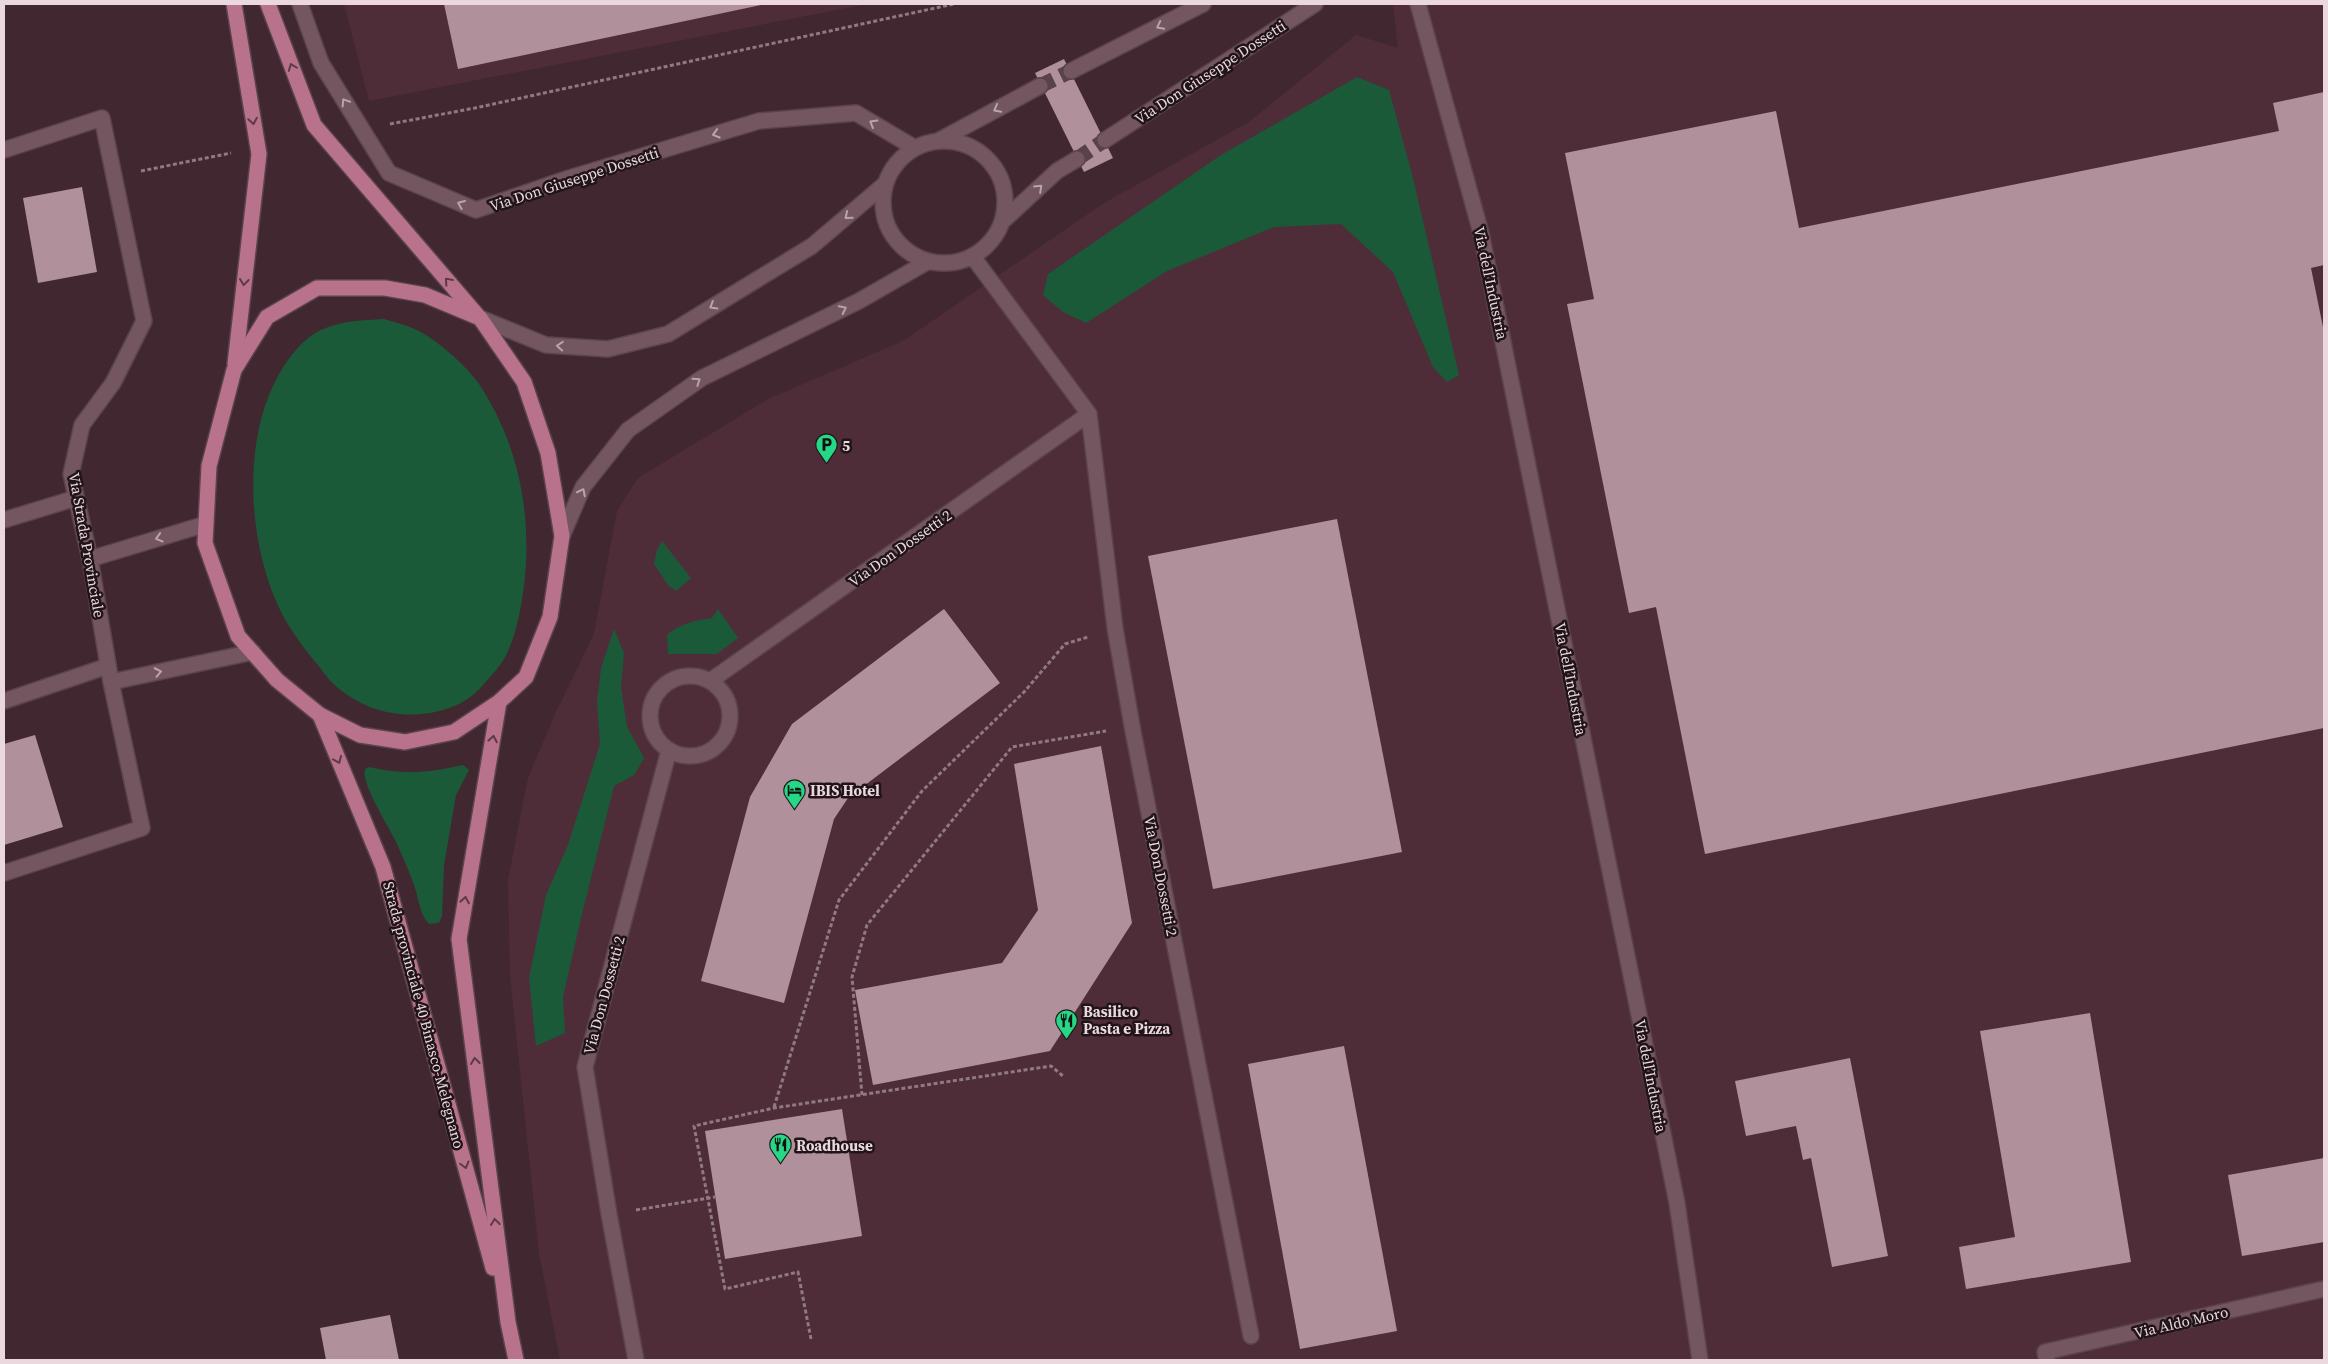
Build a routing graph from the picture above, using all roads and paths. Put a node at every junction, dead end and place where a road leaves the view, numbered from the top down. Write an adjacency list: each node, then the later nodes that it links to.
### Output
1 (234, 4): 13 (main road, Strada provinciale 40 Binasco-Melegnano, one-way to 13)
2 (268, 4): 22 (main road, Strada provinciale 40 Binasco-Melegnano, one-way to 2)
3 (300, 4): 10 (street, Via Don Giuseppe Dossetti, one-way to 3)
4 (954, 4): 10 (path)
5 (1203, 4): 8 (street, one-way to 8)
6 (1315, 4): 11 (street, Via Don Giuseppe Dossetti)
7 (1418, 4): 53 (street, Via dell’Industria)
8 (1071, 71)
9 (1040, 86): 12 (street, one-way to 12)
10 (362, 129): 14 (street, Via Don Giuseppe Dossetti, one-way to 10)
11 (1106, 140)
12 (938, 141): 14 (street); 19 (street)
13 (258, 148): 17 (path); 23 (main road, Strada provinciale 40 Binasco-Melegnano, one-way to 23)
14 (915, 148): 18 (street)
15 (4, 150): 17 (street, Via Strada Provinciale)
16 (1077, 159): 19 (street, one-way to 16)
17 (114, 176): 25 (street, Via Strada Provinciale)
18 (885, 184): 21 (street); 22 (street, one-way to 22)
19 (1004, 220): 20 (street)
20 (973, 257): 21 (street); 24 (street, Via Don Dossetti 2)
21 (926, 262): 28 (street, one-way to 21)
22 (480, 318): 23 (main road, Strada provinciale 40 Binasco-Melegnano); 28 (main road, Strada provinciale 40 Binasco-Melegnano)
23 (234, 370): 27 (main road, Strada provinciale 40 Binasco-Melegnano)
24 (1089, 414): 30 (street, Via Don Dossetti 2); 33 (street, Via Don Dossetti 2)
25 (76, 498): 26 (street); 29 (street, Via Strada Provinciale)
26 (4, 520)
27 (206, 524): 29 (street, one-way to 29); 31 (main road, Strada provinciale 40 Binasco-Melegnano)
28 (562, 536): 36 (main road, Strada provinciale 40 Binasco-Melegnano)
29 (90, 559): 32 (street, Via Strada Provinciale)
30 (1115, 628): 38 (street, Via Don Dossetti 2); 43 (path)
31 (253, 652): 34 (street, one-way to 31); 37 (main road, Strada provinciale 40 Binasco-Melegnano)
32 (108, 666): 34 (street, Via Strada Provinciale); 35 (street)
33 (710, 681): 39 (street); 39 (street)
34 (111, 682): 40 (street, Via Strada Provinciale)
35 (4, 701)
36 (499, 702): 37 (main road, Strada provinciale 40 Binasco-Melegnano); 48 (main road, Strada provinciale 40 Binasco-Melegnano, one-way to 36)
37 (320, 715): 48 (main road, Strada provinciale 40 Binasco-Melegnano, one-way to 48)
38 (1132, 726): 42 (path); 49 (street, Via Don Dossetti 2)
39 (669, 750): 46 (street, Via Don Dossetti 2)
40 (4, 873)
41 (1063, 1076): 42 (path)
42 (862, 1095): 43 (path)
43 (774, 1108): 45 (path)
44 (716, 1197): 45 (path)
45 (707, 1199): 46 (path); 50 (path)
46 (609, 1214): 52 (street, Via Don Dossetti 2)
47 (2324, 1289): 54 (street, Via Aldo Moro)
48 (508, 1322): 51 (main road, Strada provinciale 40 Binasco-Melegnano)
49 (1251, 1336)
50 (811, 1339)
51 (516, 1360)
52 (636, 1360)
53 (1700, 1360)
54 (2047, 1360)

